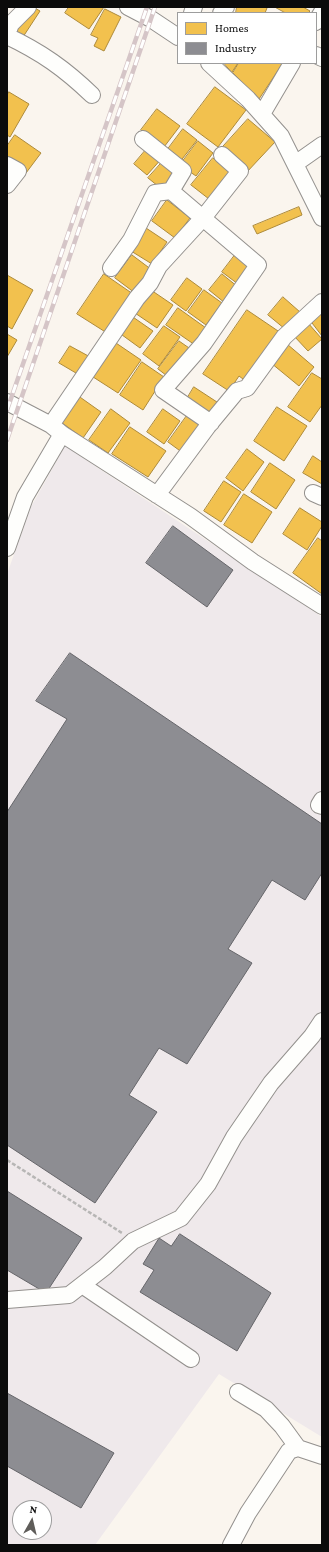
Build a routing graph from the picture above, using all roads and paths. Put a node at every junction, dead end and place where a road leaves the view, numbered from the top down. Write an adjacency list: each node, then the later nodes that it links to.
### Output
1 (28, 7): 3 (street)
2 (136, 9): 4 (street)
3 (7, 35): 7 (street)
4 (177, 35)
5 (210, 64): 8 (street)
6 (291, 64): 8 (street)
7 (92, 95)
8 (262, 114): 12 (street)
9 (143, 139): 15 (street)
10 (322, 145): 12 (street)
11 (222, 155): 16 (street)
12 (295, 164): 17 (street)
13 (7, 165): 14 (street)
14 (7, 185)
15 (171, 191): 16 (street); 18 (street)
16 (203, 218): 21 (street); 22 (street)
17 (322, 218)
18 (111, 268)
19 (322, 302): 21 (street)
20 (7, 402): 22 (street)
21 (211, 422): 23 (street)
22 (57, 430): 23 (street); 24 (street)
23 (157, 495): 25 (street)
24 (7, 548)
25 (322, 606)
26 (322, 800): 27 (street)
27 (322, 806)
28 (322, 1021): 30 (street)
29 (7, 1160): 30 (path)
30 (133, 1241): 31 (street)
31 (82, 1285): 32 (street); 33 (street)
32 (7, 1300)
33 (191, 1359)
34 (238, 1392): 35 (street)
35 (298, 1448): 36 (street); 37 (street)
36 (322, 1456)
37 (231, 1545)

